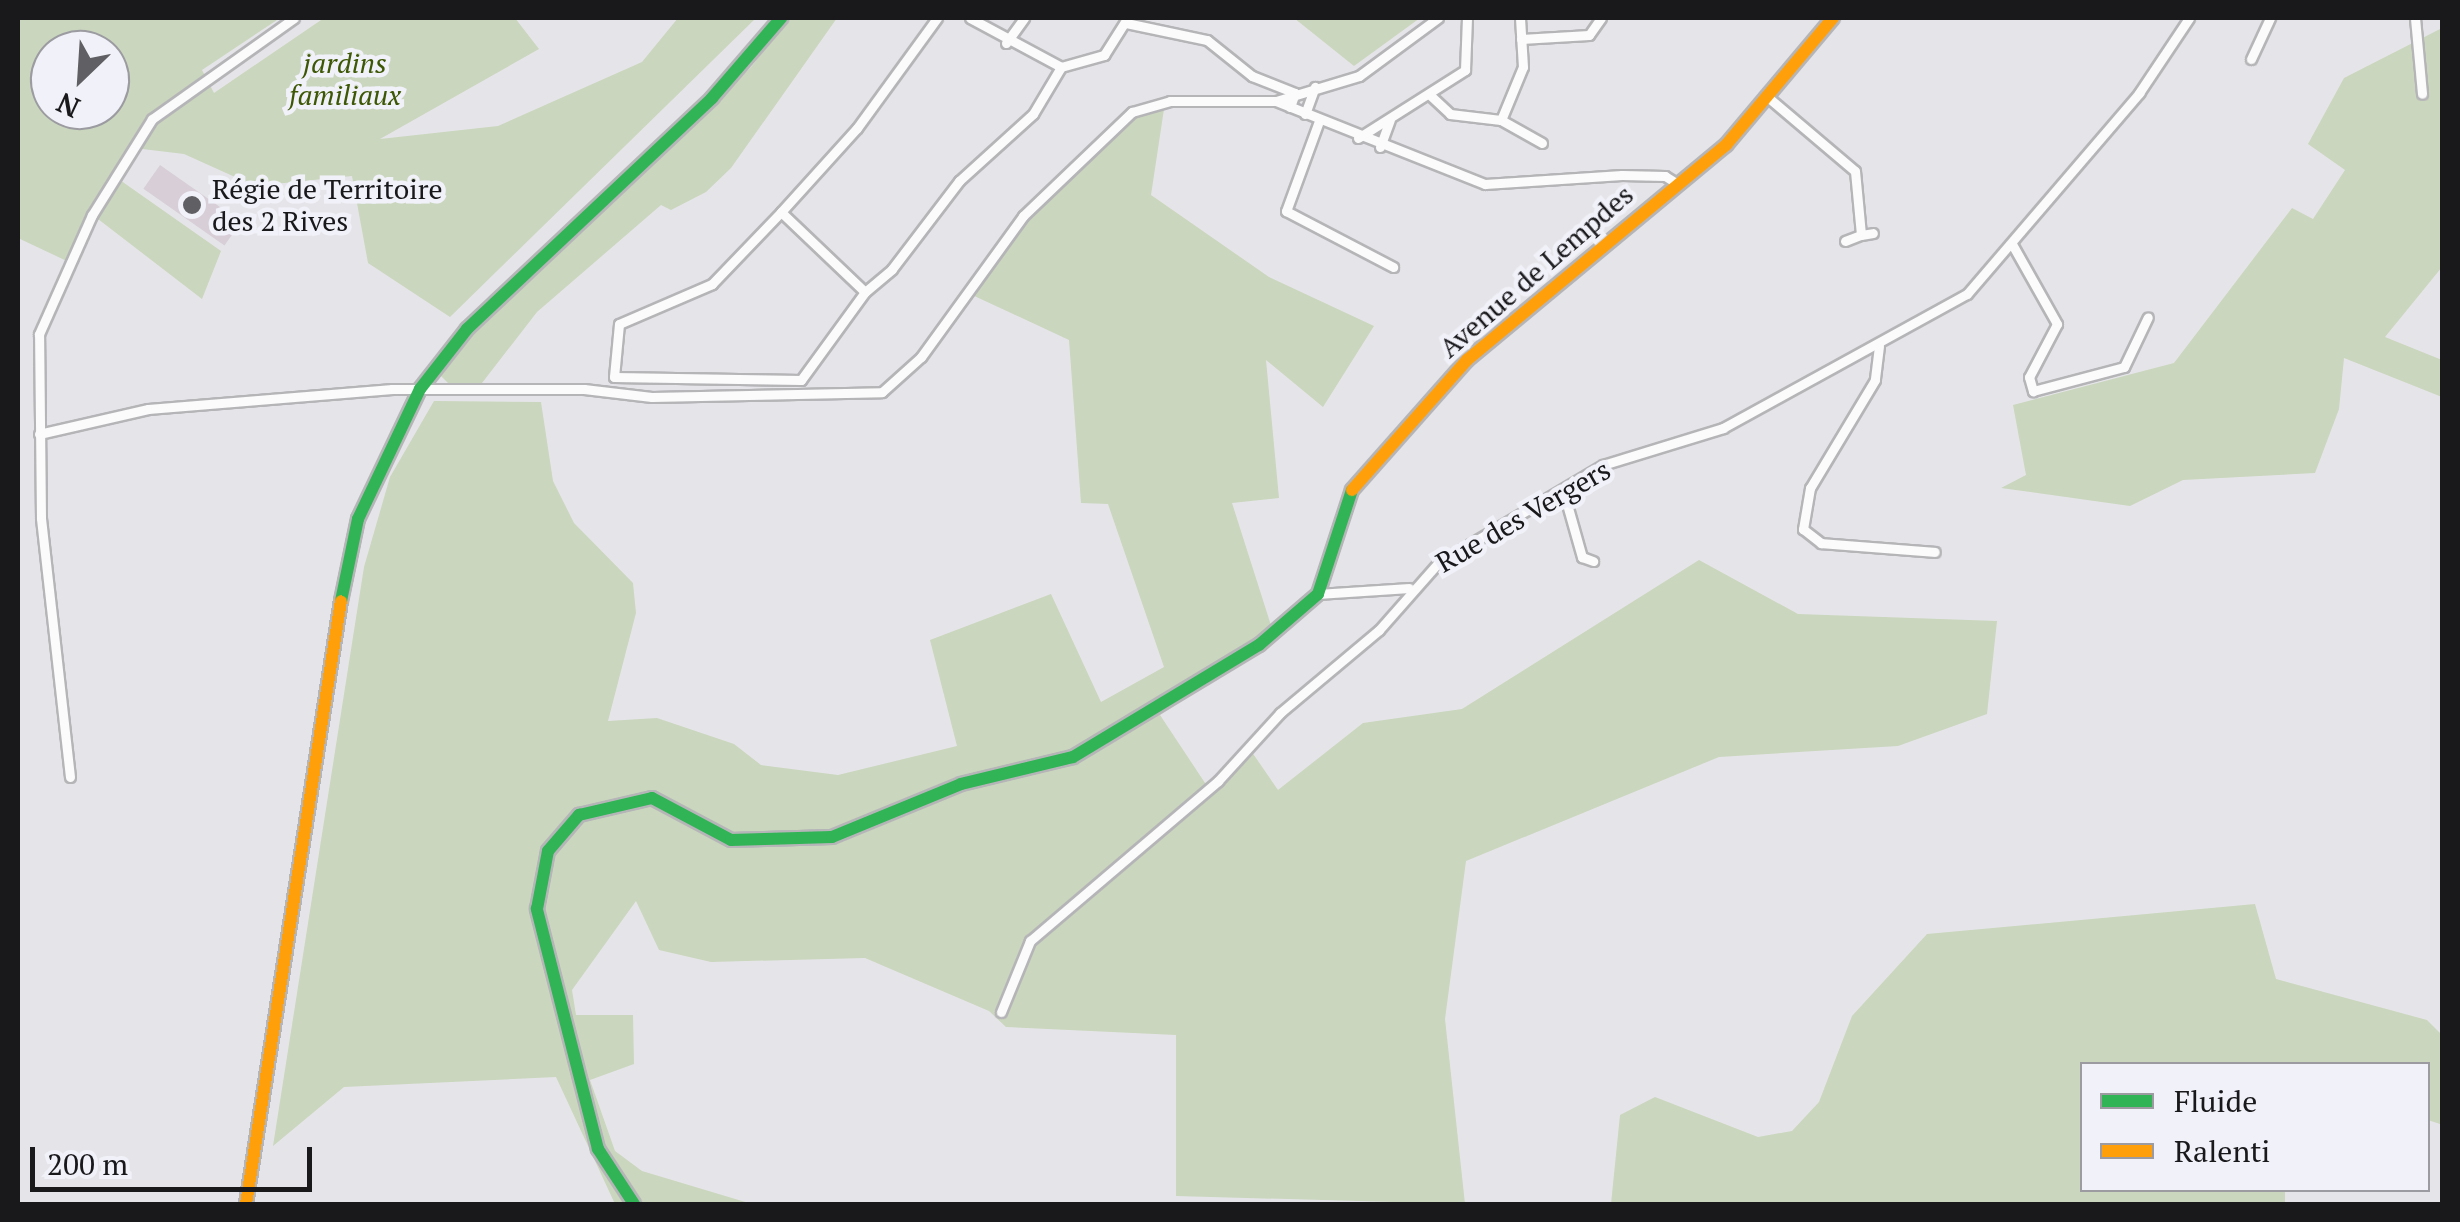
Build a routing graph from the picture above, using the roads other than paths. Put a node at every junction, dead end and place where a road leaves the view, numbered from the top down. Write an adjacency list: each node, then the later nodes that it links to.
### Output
1 (294, 18): 44 (street)
2 (781, 18): 43 (street)
3 (937, 18): 34 (street)
4 (970, 18): 16 (street)
5 (1024, 18): 16 (street)
6 (1438, 18): 19 (street)
7 (1467, 18): 22 (street)
8 (1520, 18): 15 (street)
9 (1600, 18): 15 (street)
10 (1833, 18): 23 (street, Avenue de Lempdes)
11 (2190, 18): 38 (street, Rue des Vergers)
12 (2270, 18): 17 (street)
13 (2415, 18): 21 (street)
14 (1126, 20): 18 (street); 20 (street)
15 (1521, 38): 29 (street)
16 (1006, 43): 18 (street)
17 (2251, 59)
18 (1061, 67): 40 (street)
19 (1317, 85): 20 (street); 26 (street)
20 (1295, 93): 24 (street); 25 (street)
21 (2422, 94)
22 (1430, 96): 28 (street); 29 (street)
23 (1770, 99): 33 (street, Avenue de Lempdes); 36 (street)
24 (1276, 101): 25 (street); 43 (street)
25 (1290, 107): 26 (street)
26 (1305, 114): 27 (street)
27 (1319, 120): 30 (street); 39 (street)
28 (1390, 120): 30 (street); 32 (street)
29 (1502, 120): 31 (street)
30 (1358, 138): 32 (street)
31 (1542, 142)
32 (1380, 148): 33 (street)
33 (1678, 184): 49 (street, Avenue de Lempdes)
34 (781, 212): 40 (street); 40 (street)
35 (1873, 233): 36 (street)
36 (1861, 235): 37 (street)
37 (1845, 240)
38 (2012, 244): 41 (street); 42 (street, Rue des Vergers)
39 (1393, 267)
40 (865, 292)
41 (2148, 317)
42 (1879, 346): 45 (street, Rue des Vergers); 46 (street)
43 (420, 389): 44 (street); 52 (street)
44 (39, 434): 50 (street)
45 (1563, 490): 47 (street); 48 (street, Rue des Vergers)
46 (1934, 552)
47 (1592, 561)
48 (1409, 588): 49 (street); 51 (street, Rue des Vergers)
49 (1318, 594): 53 (street)
50 (70, 777)
51 (1001, 1012)
52 (246, 1204)
53 (634, 1204)

